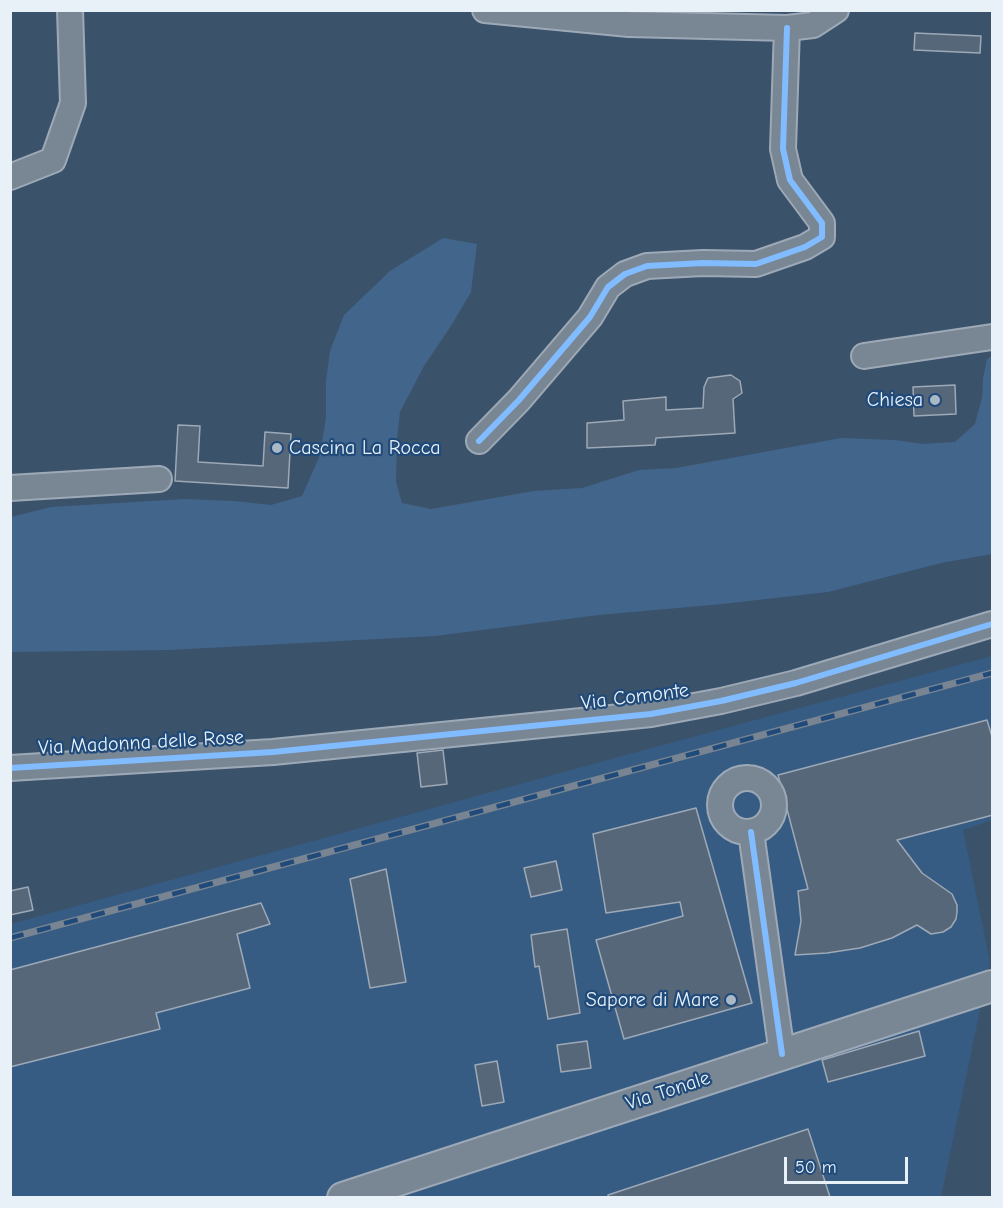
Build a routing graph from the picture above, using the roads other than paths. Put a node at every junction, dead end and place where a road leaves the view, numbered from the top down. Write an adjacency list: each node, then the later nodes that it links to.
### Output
1 (70, 10): 5 (street)
2 (485, 10): 4 (street)
3 (836, 10): 4 (street)
4 (787, 28): 8 (street)
5 (10, 177)
6 (993, 337): 7 (street)
7 (864, 356)
8 (478, 441)
9 (159, 479): 10 (street)
10 (10, 488)
11 (993, 624): 12 (street, Via Comonte)
12 (273, 752): 13 (street, Via Madonna delle Rose)
13 (10, 768)
14 (752, 832): 16 (street)
15 (993, 986): 16 (main road, Via Tonale)
16 (782, 1054): 17 (main road, Via Tonale)
17 (343, 1197)

